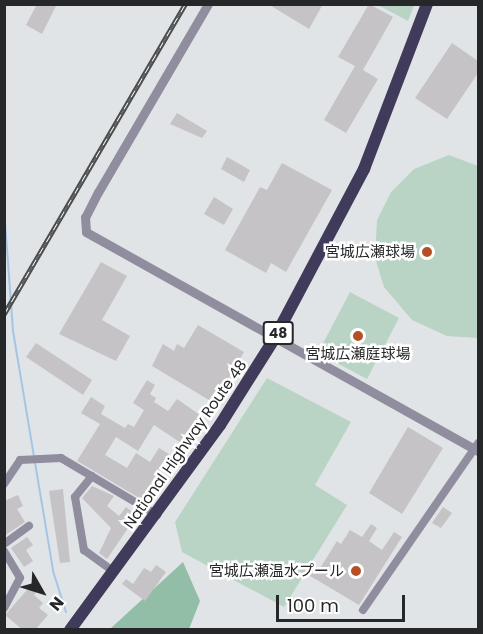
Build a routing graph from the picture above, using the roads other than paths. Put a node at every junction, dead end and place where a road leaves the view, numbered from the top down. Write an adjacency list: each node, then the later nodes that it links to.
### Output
1 (208, 4): 3 (street)
2 (427, 4): 3 (highway, National Highway Route 48 / 48)
3 (273, 341): 4 (street); 7 (highway, National Highway Route 48 / 48)
4 (477, 447): 13 (street)
5 (92, 476): 6 (street); 7 (street); 11 (street)
6 (4, 484)
7 (157, 514): 11 (highway, National Highway Route 48 / 48)
8 (29, 526): 9 (street)
9 (4, 544)
10 (4, 551): 12 (street)
11 (114, 572): 14 (highway, National Highway Route 48 / 48)
12 (4, 608)
13 (363, 609)
14 (70, 630)

